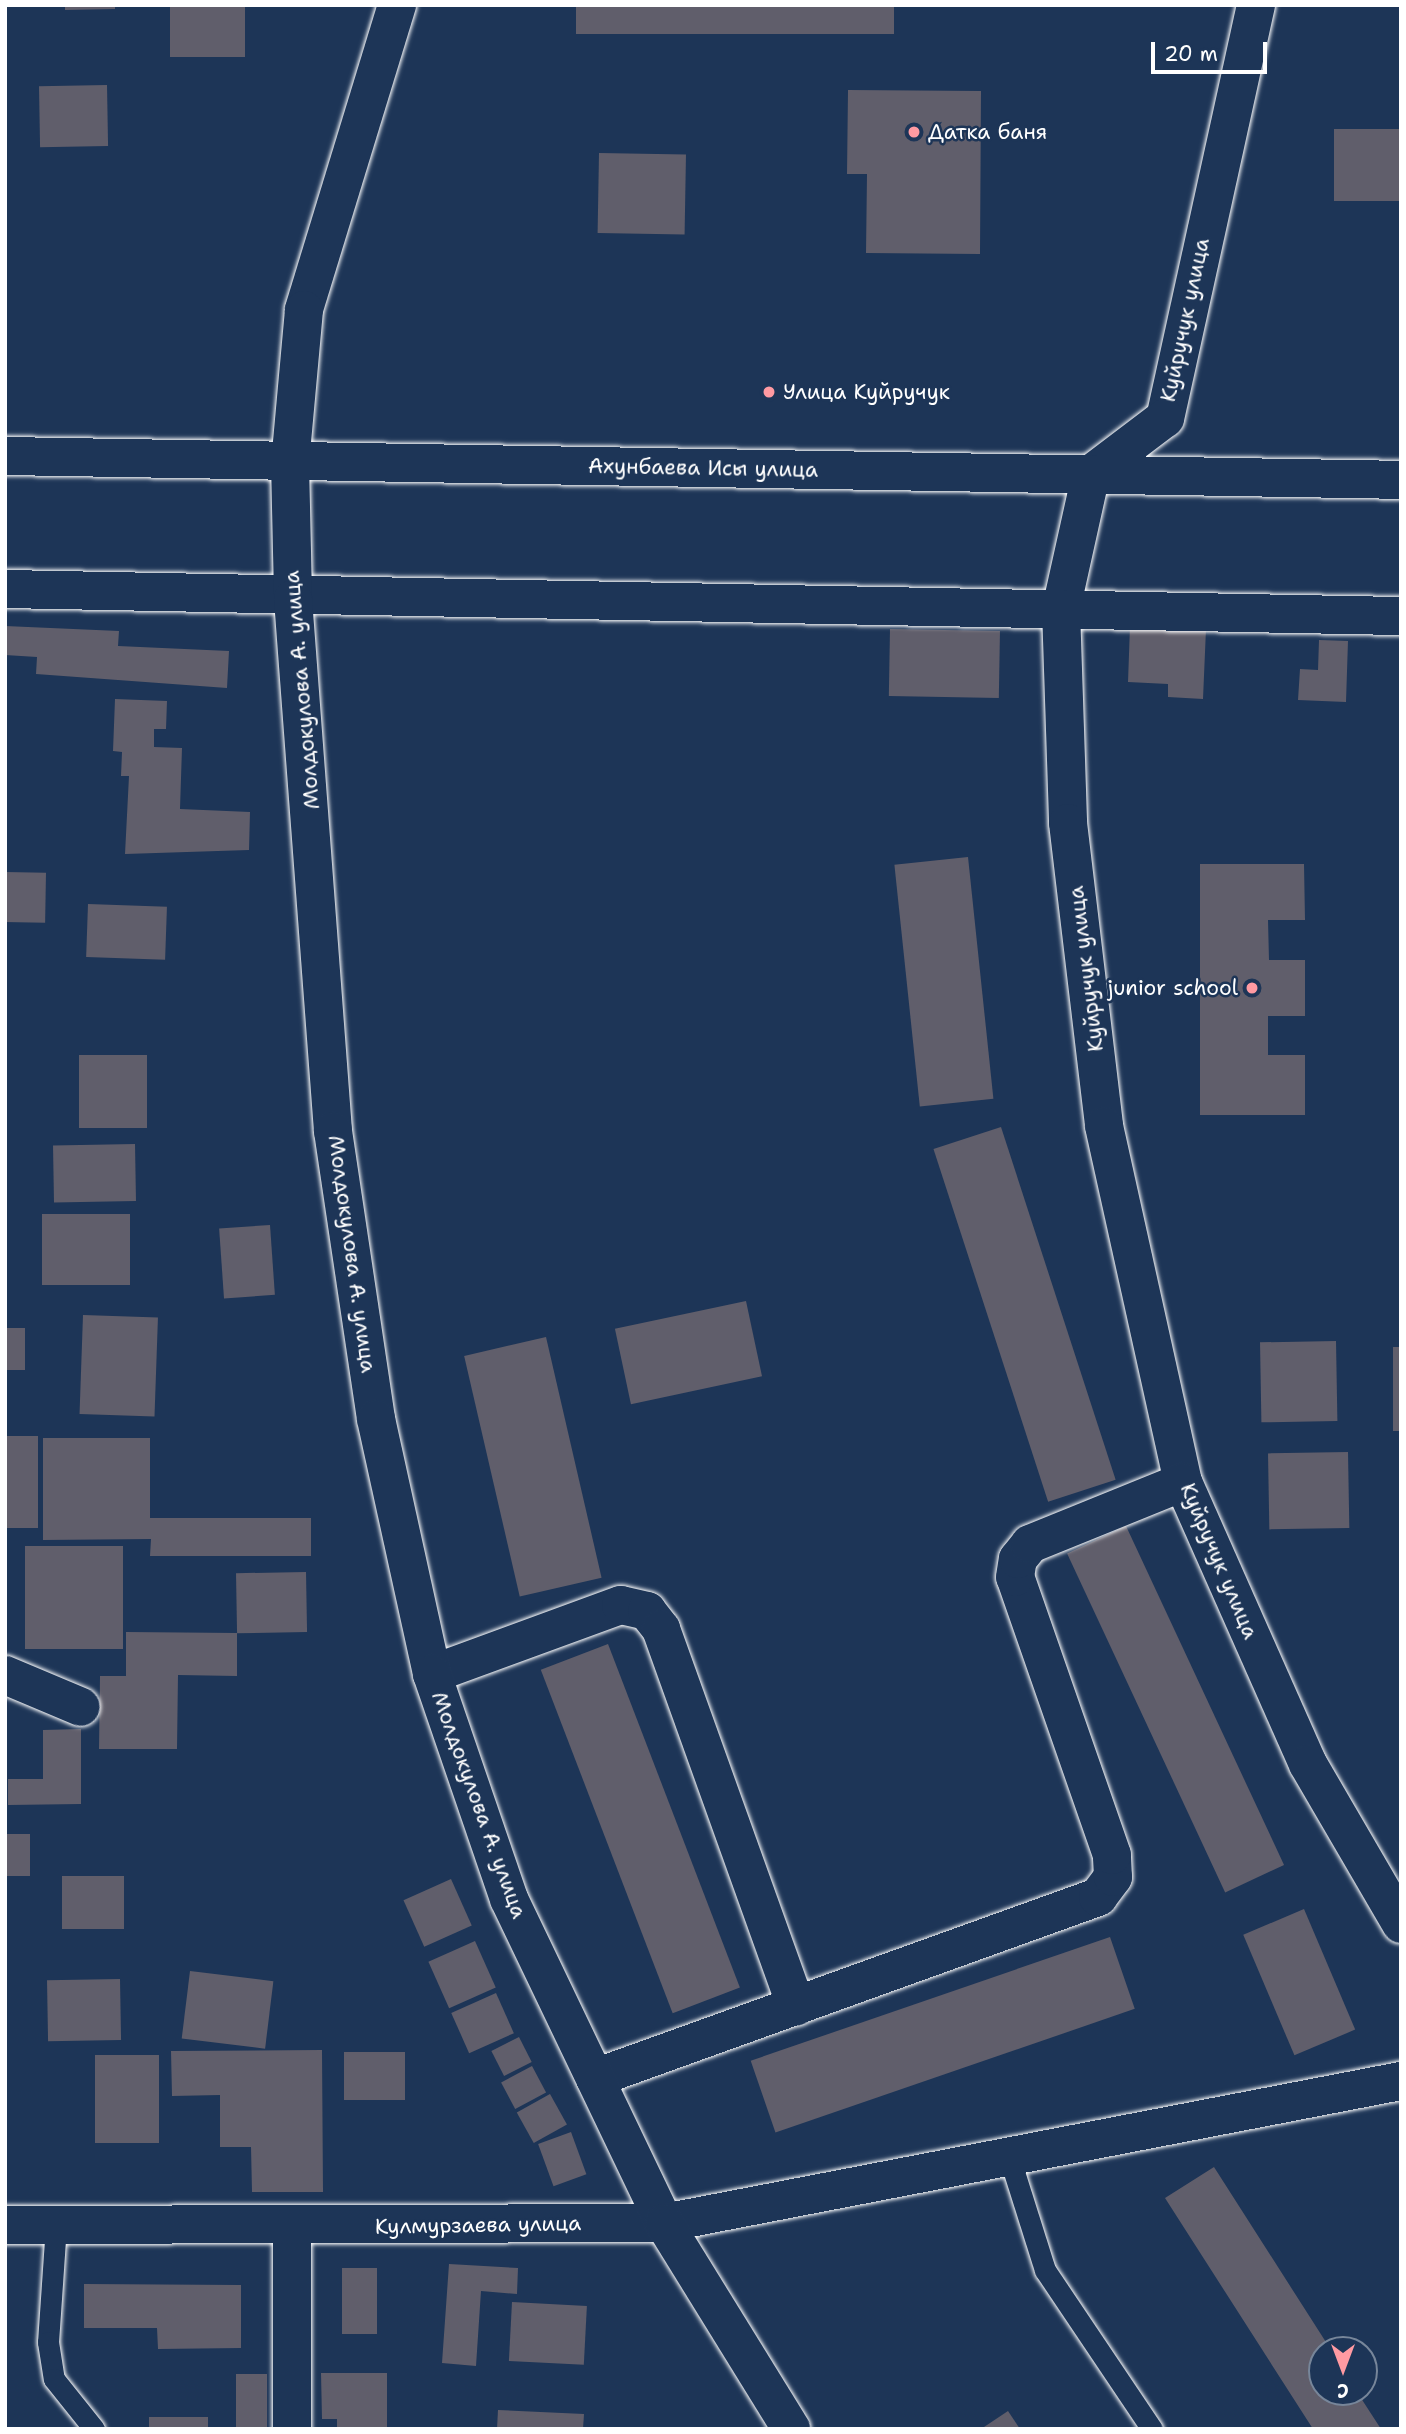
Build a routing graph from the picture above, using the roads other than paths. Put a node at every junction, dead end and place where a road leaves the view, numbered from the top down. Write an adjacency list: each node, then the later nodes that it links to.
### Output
1 (397, 5): 4 (street, Молдокулова А. улица)
2 (1256, 5): 5 (street, Куйручук улица)
3 (5, 456): 4 (street, Ахунбаева Исы улица)
4 (290, 463): 5 (street, Ахунбаева Исы улица); 8 (street, Молдокулова А. улица)
5 (1091, 474): 6 (street, Ахунбаева Исы улица); 9 (street, Куйручук улица)
6 (1401, 480)
7 (5, 589): 8 (street)
8 (293, 599): 9 (street); 12 (street, Молдокулова А. улица)
9 (1061, 610): 10 (street); 11 (street, Куйручук улица)
10 (1401, 616)
11 (1184, 1482): 15 (street, Куйручук улица); 16 (street)
12 (432, 1674): 16 (street); 17 (street, Молдокулова А. улица)
13 (5, 1675): 14 (street)
14 (81, 1707)
15 (1401, 1924)
16 (796, 2007): 17 (street)
17 (595, 2078): 20 (street, Молдокулова А. улица)
18 (1401, 2081): 19 (street, Кулмурзаева улица)
19 (1009, 2156): 20 (street, Кулмурзаева улица); 27 (lane)
20 (664, 2223): 23 (street, Кулмурзаева улица); 26 (street, Молдокулова А. улица)
21 (5, 2224): 22 (street, Кулмурзаева улица)
22 (56, 2225): 23 (street, Кулмурзаева улица); 24 (lane)
23 (292, 2227): 25 (street)
24 (94, 2429)
25 (292, 2429)
26 (791, 2429)
27 (1152, 2429)

